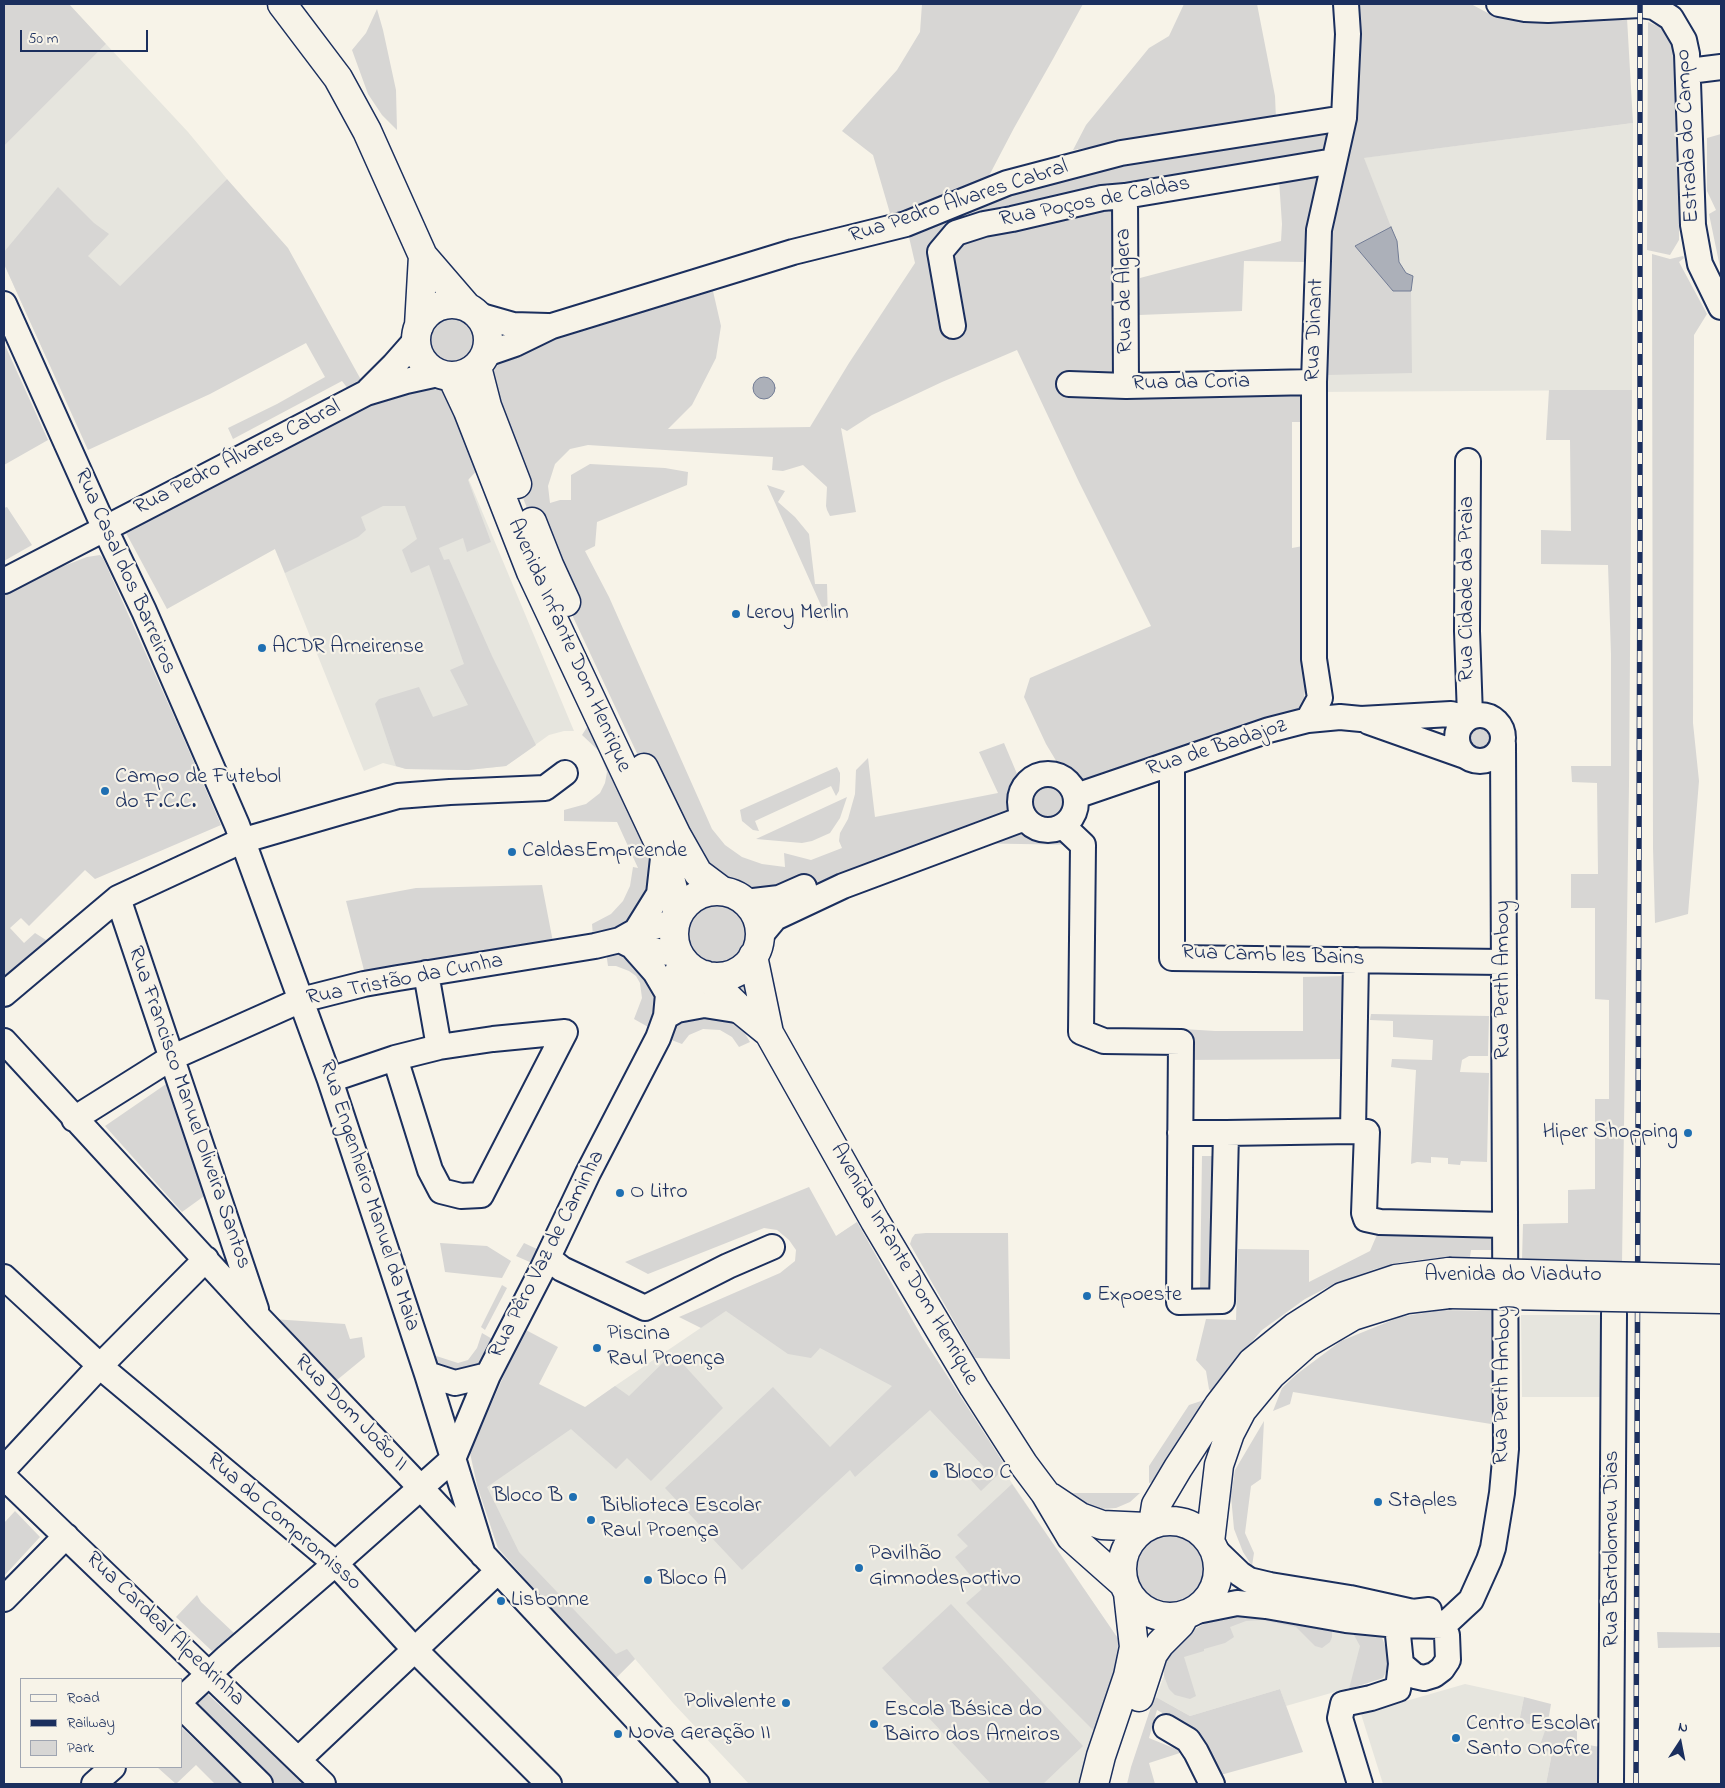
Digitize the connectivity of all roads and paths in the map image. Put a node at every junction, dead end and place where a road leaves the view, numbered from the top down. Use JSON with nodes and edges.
{"nodes":[{"id":1,"x":282,"y":4,"type":"edge"},
{"id":2,"x":1346,"y":4,"type":"edge"},
{"id":3,"x":1500,"y":4,"type":"edge"},
{"id":4,"x":1721,"y":67,"type":"edge"},
{"id":5,"x":1689,"y":71,"type":"junction"},
{"id":6,"x":1344,"y":118,"type":"junction"},
{"id":7,"x":1334,"y":161,"type":"junction"},
{"id":8,"x":1125,"y":196,"type":"junction"},
{"id":9,"x":423,"y":256,"type":"junction"},
{"id":10,"x":4,"y":304,"type":"edge"},
{"id":11,"x":1721,"y":307,"type":"edge"},
{"id":12,"x":472,"y":311,"type":"junction"},
{"id":13,"x":552,"y":326,"type":"junction"},
{"id":14,"x":953,"y":326,"type":"dead end"},
{"id":15,"x":417,"y":333,"type":"junction"},
{"id":16,"x":482,"y":361,"type":"junction"},
{"id":17,"x":445,"y":375,"type":"junction"},
{"id":18,"x":1314,"y":382,"type":"junction"},
{"id":19,"x":1069,"y":384,"type":"dead end"},
{"id":20,"x":1126,"y":386,"type":"junction"},
{"id":21,"x":366,"y":393,"type":"junction"},
{"id":22,"x":1468,"y":461,"type":"dead end"},
{"id":23,"x":105,"y":529,"type":"junction"},
{"id":24,"x":4,"y":581,"type":"edge"},
{"id":25,"x":1469,"y":718,"type":"junction"},
{"id":26,"x":1361,"y":719,"type":"junction"},
{"id":27,"x":1308,"y":720,"type":"junction"},
{"id":28,"x":1503,"y":744,"type":"junction"},
{"id":29,"x":1465,"y":756,"type":"junction"},
{"id":30,"x":1172,"y":764,"type":"junction"},
{"id":31,"x":565,"y":773,"type":"dead end"},
{"id":32,"x":1076,"y":796,"type":"junction"},
{"id":33,"x":1023,"y":815,"type":"junction"},
{"id":34,"x":1063,"y":826,"type":"junction"},
{"id":35,"x":241,"y":841,"type":"junction"},
{"id":36,"x":664,"y":854,"type":"junction"},
{"id":37,"x":734,"y":897,"type":"junction"},
{"id":38,"x":118,"y":898,"type":"junction"},
{"id":39,"x":676,"y":919,"type":"junction"},
{"id":40,"x":629,"y":939,"type":"junction"},
{"id":41,"x":756,"y":946,"type":"junction"},
{"id":42,"x":1356,"y":960,"type":"junction"},
{"id":43,"x":1504,"y":962,"type":"junction"},
{"id":44,"x":691,"y":966,"type":"junction"},
{"id":45,"x":426,"y":973,"type":"junction"},
{"id":46,"x":4,"y":994,"type":"edge"},
{"id":47,"x":301,"y":1000,"type":"junction"},
{"id":48,"x":670,"y":1006,"type":"junction"},
{"id":49,"x":742,"y":1011,"type":"junction"},
{"id":50,"x":769,"y":1033,"type":"junction"},
{"id":51,"x":4,"y":1041,"type":"edge"},
{"id":52,"x":439,"y":1047,"type":"junction"},
{"id":53,"x":171,"y":1058,"type":"junction"},
{"id":54,"x":395,"y":1058,"type":"junction"},
{"id":55,"x":330,"y":1080,"type":"junction"},
{"id":56,"x":74,"y":1119,"type":"junction"},
{"id":57,"x":1353,"y":1131,"type":"junction"},
{"id":58,"x":1180,"y":1133,"type":"junction"},
{"id":59,"x":1226,"y":1133,"type":"junction"},
{"id":60,"x":1505,"y":1225,"type":"junction"},
{"id":61,"x":772,"y":1248,"type":"dead end"},
{"id":62,"x":548,"y":1258,"type":"junction"},
{"id":63,"x":206,"y":1259,"type":"junction"},
{"id":64,"x":4,"y":1277,"type":"edge"},
{"id":65,"x":1721,"y":1279,"type":"edge"},
{"id":66,"x":1449,"y":1283,"type":"junction"},
{"id":67,"x":1721,"y":1299,"type":"edge"},
{"id":68,"x":1614,"y":1314,"type":"dead end"},
{"id":69,"x":259,"y":1318,"type":"junction"},
{"id":70,"x":101,"y":1366,"type":"junction"},
{"id":71,"x":427,"y":1374,"type":"junction"},
{"id":72,"x":488,"y":1375,"type":"junction"},
{"id":73,"x":453,"y":1459,"type":"junction"},
{"id":74,"x":4,"y":1469,"type":"edge"},
{"id":75,"x":4,"y":1477,"type":"edge"},
{"id":76,"x":420,"y":1487,"type":"junction"},
{"id":77,"x":1045,"y":1494,"type":"junction"},
{"id":78,"x":1149,"y":1526,"type":"junction"},
{"id":79,"x":66,"y":1536,"type":"junction"},
{"id":80,"x":1211,"y":1545,"type":"junction"},
{"id":81,"x":491,"y":1563,"type":"junction"},
{"id":82,"x":336,"y":1564,"type":"junction"},
{"id":83,"x":1480,"y":1582,"type":"junction"},
{"id":84,"x":1126,"y":1588,"type":"junction"},
{"id":85,"x":1350,"y":1598,"type":"junction"},
{"id":86,"x":4,"y":1599,"type":"edge"},
{"id":87,"x":1421,"y":1611,"type":"junction"},
{"id":88,"x":1188,"y":1613,"type":"junction"},
{"id":89,"x":1329,"y":1617,"type":"junction"},
{"id":90,"x":1397,"y":1625,"type":"junction"},
{"id":91,"x":1443,"y":1626,"type":"junction"},
{"id":92,"x":415,"y":1650,"type":"junction"},
{"id":93,"x":1401,"y":1664,"type":"junction"},
{"id":94,"x":208,"y":1674,"type":"junction"},
{"id":95,"x":182,"y":1699,"type":"edge"},
{"id":96,"x":182,"y":1707,"type":"edge"},
{"id":97,"x":1166,"y":1727,"type":"dead end"},
{"id":98,"x":298,"y":1760,"type":"junction"},
{"id":99,"x":111,"y":1768,"type":"edge"},
{"id":100,"x":94,"y":1784,"type":"edge"},
{"id":101,"x":260,"y":1784,"type":"edge"},
{"id":102,"x":323,"y":1784,"type":"edge"},
{"id":103,"x":549,"y":1784,"type":"edge"},
{"id":104,"x":697,"y":1784,"type":"edge"},
{"id":105,"x":1094,"y":1784,"type":"edge"},
{"id":106,"x":1112,"y":1784,"type":"edge"},
{"id":107,"x":1212,"y":1784,"type":"edge"},
{"id":108,"x":1360,"y":1784,"type":"edge"},
{"id":109,"x":1612,"y":1784,"type":"edge"}],
"edges":[{"from":1,"to":9,"type":"main road"},
{"from":2,"to":6,"type":"street","name":"Rua Dinant"},
{"from":3,"to":5,"type":"street","name":"Estrada do Campo"},
{"from":4,"to":5,"type":"street"},
{"from":5,"to":11,"type":"street","name":"Estrada do Campo"},
{"from":6,"to":7,"type":"street","name":"Rua Dinant"},
{"from":6,"to":13,"type":"street","name":"Rua Pedro Álvares Cabral"},
{"from":7,"to":8,"type":"street","name":"Rua Poços de Caldas"},
{"from":7,"to":18,"type":"street","name":"Rua Dinant"},
{"from":8,"to":14,"type":"street","name":"Rua Poços de Caldas"},
{"from":8,"to":20,"type":"street","name":"Rua de Algera"},
{"from":9,"to":12,"type":"main road"},
{"from":9,"to":15,"type":"main road"},
{"from":10,"to":23,"type":"street","name":"Rua Casal dos Barreiros"},
{"from":12,"to":13,"type":"street"},
{"from":12,"to":15,"type":"main road"},
{"from":12,"to":16,"type":"main road"},
{"from":13,"to":16,"type":"street"},
{"from":15,"to":17,"type":"main road"},
{"from":15,"to":21,"type":"street"},
{"from":16,"to":17,"type":"main road"},
{"from":16,"to":37,"type":"main road","name":"Avenida Infante Dom Henrique"},
{"from":17,"to":21,"type":"street"},
{"from":17,"to":36,"type":"main road","name":"Avenida Infante Dom Henrique"},
{"from":18,"to":20,"type":"street","name":"Rua da Coria"},
{"from":18,"to":27,"type":"street","name":"Rua Dinant"},
{"from":19,"to":20,"type":"street","name":"Rua da Coria"},
{"from":21,"to":23,"type":"street","name":"Rua Pedro Álvares Cabral"},
{"from":22,"to":25,"type":"street","name":"Rua Cidade da Praia"},
{"from":23,"to":24,"type":"street","name":"Rua Pedro Álvares Cabral"},
{"from":23,"to":35,"type":"street","name":"Rua Casal dos Barreiros"},
{"from":25,"to":26,"type":"street"},
{"from":25,"to":28,"type":"street"},
{"from":25,"to":29,"type":"street"},
{"from":26,"to":27,"type":"street","name":"Rua de Badajoz"},
{"from":26,"to":29,"type":"street"},
{"from":27,"to":30,"type":"street","name":"Rua de Badajoz"},
{"from":28,"to":29,"type":"street"},
{"from":28,"to":43,"type":"street","name":"Rua Perth Amboy"},
{"from":30,"to":32,"type":"street","name":"Rua de Badajoz"},
{"from":30,"to":42,"type":"street","name":"Rua Camb les Bains"},
{"from":31,"to":35,"type":"street"},
{"from":32,"to":33,"type":"street"},
{"from":32,"to":34,"type":"street"},
{"from":33,"to":34,"type":"street"},
{"from":33,"to":37,"type":"street"},
{"from":33,"to":41,"type":"street"},
{"from":34,"to":58,"type":"street"},
{"from":35,"to":38,"type":"street"},
{"from":35,"to":47,"type":"street","name":"Rua Engenheiro Manuel da Maia"},
{"from":36,"to":39,"type":"main road","name":"Avenida Infante Dom Henrique"},
{"from":36,"to":40,"type":"street"},
{"from":37,"to":39,"type":"main road"},
{"from":37,"to":41,"type":"main road"},
{"from":38,"to":46,"type":"street"},
{"from":38,"to":53,"type":"street","name":"Rua Francisco Manuel Oliveira Santos"},
{"from":39,"to":40,"type":"street","name":"Rua Tristão da Cunha"},
{"from":39,"to":44,"type":"main road"},
{"from":40,"to":44,"type":"street"},
{"from":40,"to":45,"type":"street","name":"Rua Tristão da Cunha"},
{"from":40,"to":48,"type":"street"},
{"from":41,"to":44,"type":"main road"},
{"from":41,"to":50,"type":"main road","name":"Avenida Infante Dom Henrique"},
{"from":42,"to":43,"type":"street","name":"Rua Camb les Bains"},
{"from":42,"to":57,"type":"street"},
{"from":43,"to":60,"type":"street","name":"Rua Perth Amboy"},
{"from":44,"to":48,"type":"street","name":"Rua Pêro Vaz de Caminha"},
{"from":44,"to":49,"type":"main road","name":"Avenida Infante Dom Henrique"},
{"from":45,"to":47,"type":"street","name":"Rua Tristão da Cunha"},
{"from":45,"to":52,"type":"street"},
{"from":47,"to":53,"type":"street","name":"Rua Tristão da Cunha"},
{"from":47,"to":55,"type":"street","name":"Rua Engenheiro Manuel da Maia"},
{"from":48,"to":49,"type":"street"},
{"from":48,"to":62,"type":"street","name":"Rua Pêro Vaz de Caminha"},
{"from":49,"to":50,"type":"main road","name":"Avenida Infante Dom Henrique"},
{"from":50,"to":77,"type":"main road","name":"Avenida Infante Dom Henrique"},
{"from":51,"to":56,"type":"street","name":"Rua Dom João II"},
{"from":52,"to":54,"type":"street"},
{"from":52,"to":54,"type":"street"},
{"from":53,"to":56,"type":"street","name":"Rua Tristão da Cunha"},
{"from":53,"to":69,"type":"street","name":"Rua Francisco Manuel Oliveira Santos"},
{"from":54,"to":55,"type":"street"},
{"from":55,"to":71,"type":"street","name":"Rua Engenheiro Manuel da Maia"},
{"from":56,"to":63,"type":"street","name":"Rua Dom João II"},
{"from":57,"to":59,"type":"street"},
{"from":57,"to":60,"type":"street"},
{"from":58,"to":59,"type":"street"},
{"from":58,"to":59,"type":"street"},
{"from":60,"to":83,"type":"street","name":"Rua Perth Amboy"},
{"from":61,"to":62,"type":"street"},
{"from":62,"to":72,"type":"street","name":"Rua Pêro Vaz de Caminha"},
{"from":63,"to":69,"type":"street","name":"Rua Dom João II"},
{"from":63,"to":70,"type":"street"},
{"from":64,"to":70,"type":"street","name":"Rua do Compromisso"},
{"from":65,"to":66,"type":"main road","name":"Avenida do Viaduto","bridge":true},
{"from":66,"to":67,"type":"main road","name":"Avenida do Viaduto","bridge":true},
{"from":66,"to":78,"type":"main road","name":"Avenida do Viaduto"},
{"from":66,"to":80,"type":"main road","name":"Avenida do Viaduto"},
{"from":68,"to":109,"type":"street","name":"Rua Bartolomeu Dias"},
{"from":69,"to":76,"type":"street","name":"Rua Dom João II"},
{"from":70,"to":74,"type":"street"},
{"from":70,"to":82,"type":"street","name":"Rua do Compromisso"},
{"from":71,"to":72,"type":"street"},
{"from":71,"to":73,"type":"street","name":"Rua Engenheiro Manuel da Maia"},
{"from":72,"to":73,"type":"street","name":"Rua Pêro Vaz de Caminha"},
{"from":73,"to":76,"type":"street","name":"Rua Pêro Vaz de Caminha"},
{"from":73,"to":81,"type":"street","name":"Rua Engenheiro Manuel da Maia"},
{"from":75,"to":79,"type":"street","name":"Rua Cardeal Alpedrinha"},
{"from":76,"to":81,"type":"street","name":"Rua Dom João II"},
{"from":76,"to":82,"type":"street","name":"Rua Pêro Vaz de Caminha"},
{"from":77,"to":78,"type":"main road","name":"Avenida Infante Dom Henrique"},
{"from":77,"to":84,"type":"main road","name":"Avenida Infante Dom Henrique"},
{"from":78,"to":80,"type":"main road"},
{"from":78,"to":84,"type":"main road"},
{"from":79,"to":86,"type":"street"},
{"from":79,"to":94,"type":"street","name":"Rua Cardeal Alpedrinha"},
{"from":80,"to":85,"type":"street"},
{"from":80,"to":88,"type":"main road"},
{"from":81,"to":92,"type":"street"},
{"from":81,"to":104,"type":"street","name":"Rua Dom João II"},
{"from":82,"to":92,"type":"street","name":"Rua do Compromisso"},
{"from":82,"to":94,"type":"street","name":"Rua Pêro Vaz de Caminha"},
{"from":83,"to":87,"type":"street"},
{"from":83,"to":91,"type":"street","name":"Rua Perth Amboy"},
{"from":84,"to":88,"type":"main road"},
{"from":84,"to":105,"type":"main road"},
{"from":85,"to":87,"type":"street"},
{"from":85,"to":89,"type":"street"},
{"from":87,"to":91,"type":"street"},
{"from":88,"to":89,"type":"street"},
{"from":88,"to":106,"type":"main road"},
{"from":89,"to":90,"type":"street"},
{"from":90,"to":91,"type":"street"},
{"from":90,"to":93,"type":"street"},
{"from":91,"to":93,"type":"street"},
{"from":92,"to":98,"type":"street"},
{"from":92,"to":103,"type":"street","name":"Rua do Compromisso"},
{"from":93,"to":108,"type":"street"},
{"from":94,"to":95,"type":"street","name":"Rua Pêro Vaz de Caminha"},
{"from":94,"to":98,"type":"street","name":"Rua Cardeal Alpedrinha"},
{"from":96,"to":101,"type":"street","name":"Rua Cardeal Alpedrinha"},
{"from":97,"to":107,"type":"street"},
{"from":98,"to":102,"type":"street","name":"Rua Cardeal Alpedrinha"},
{"from":99,"to":100,"type":"street"}]}
